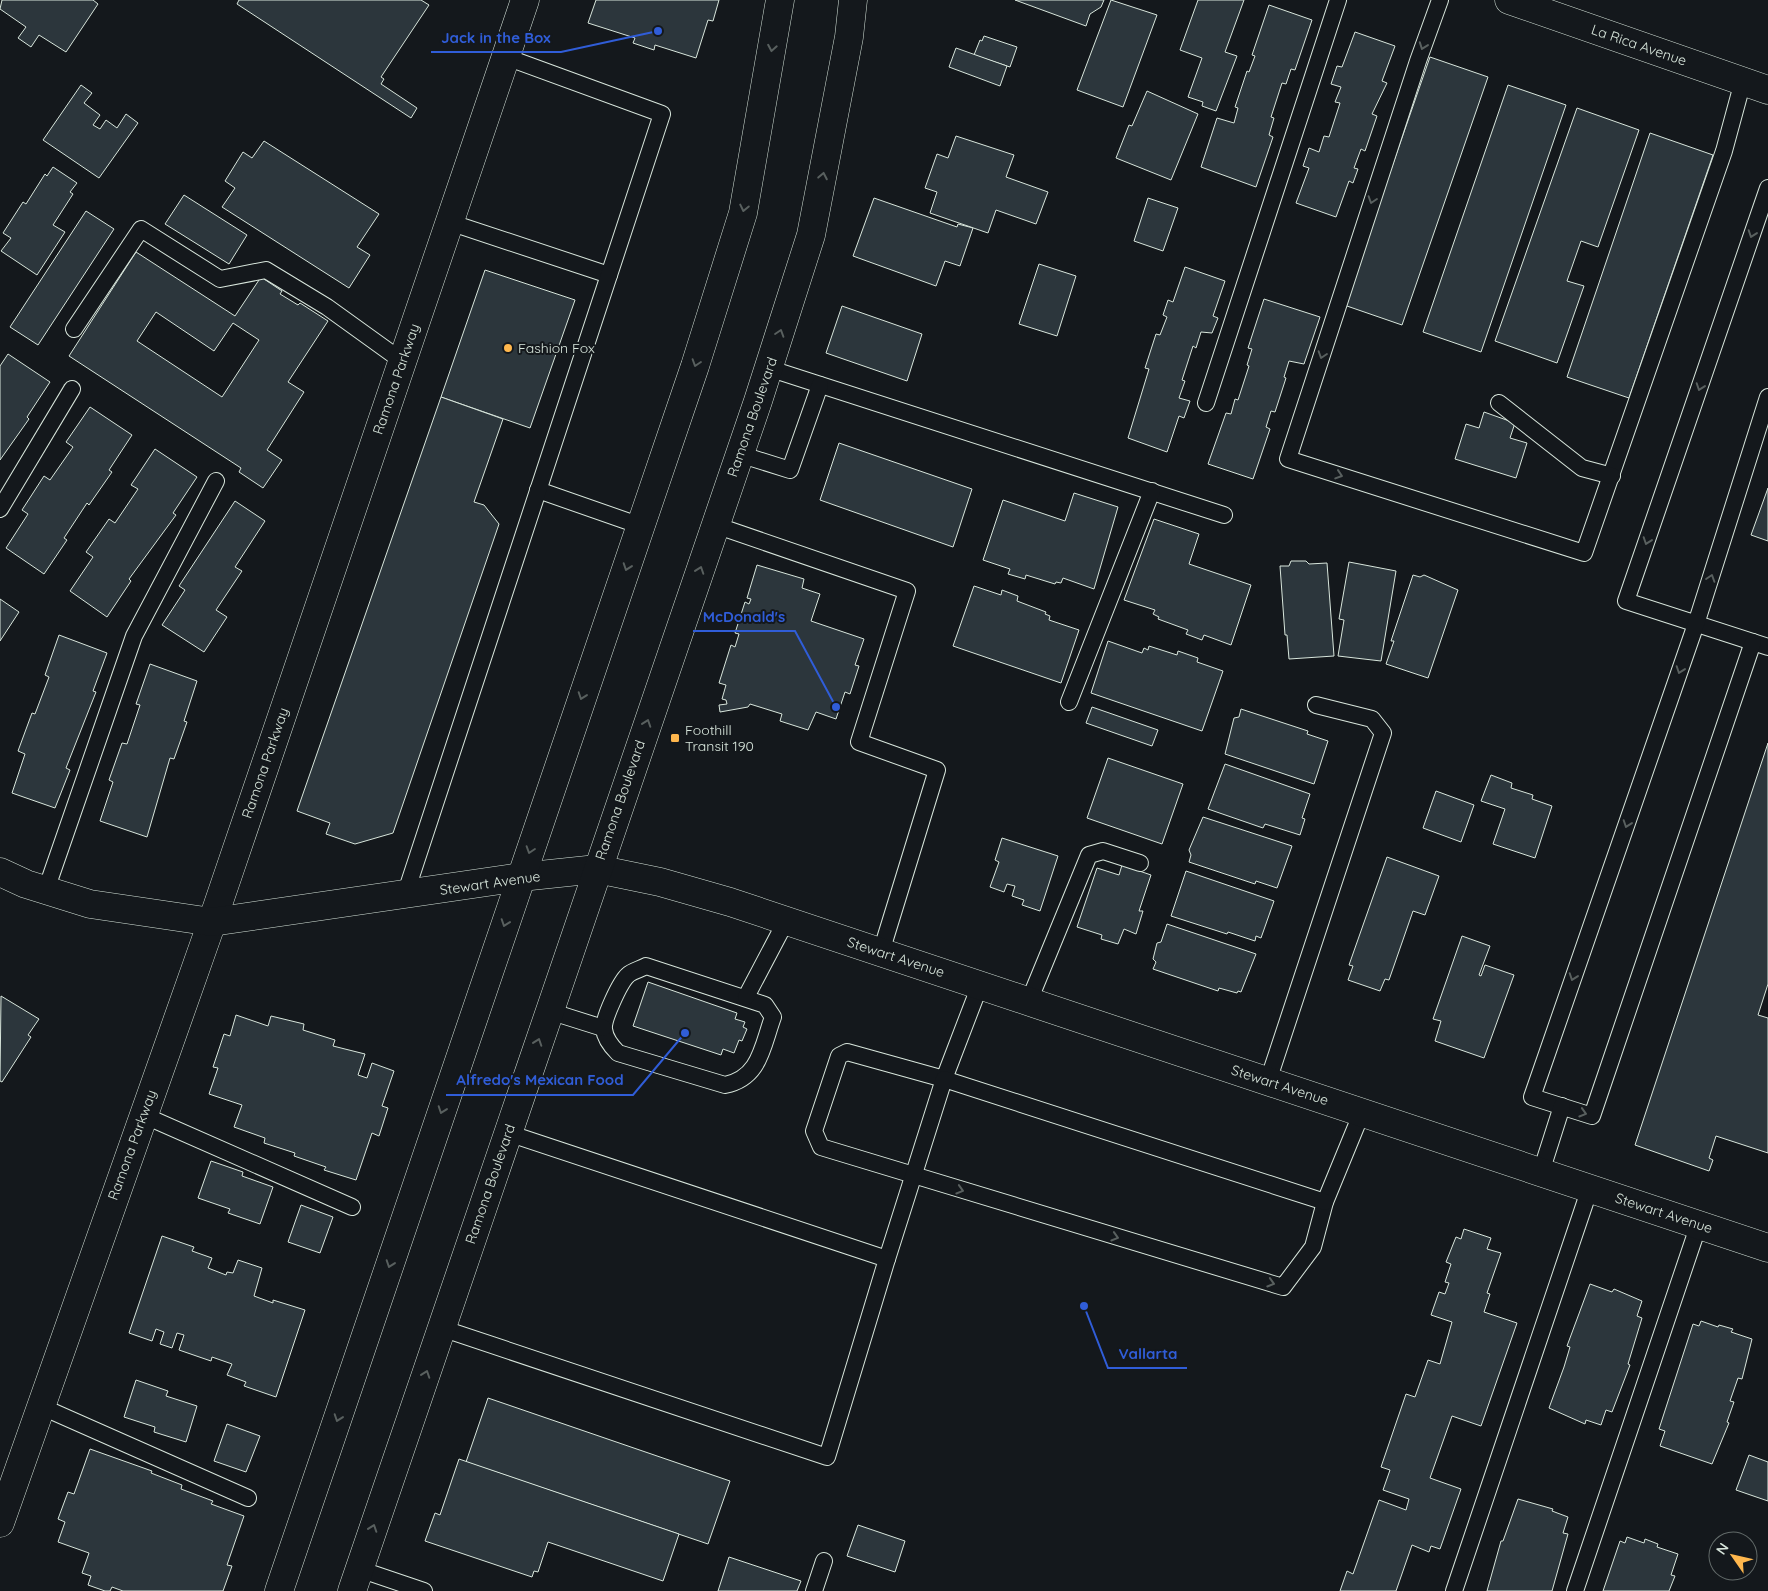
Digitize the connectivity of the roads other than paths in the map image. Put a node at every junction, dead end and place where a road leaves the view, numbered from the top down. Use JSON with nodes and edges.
{"nodes":[{"id":1,"x":525,"y":0,"type":"edge"},
{"id":2,"x":780,"y":0,"type":"edge"},
{"id":3,"x":854,"y":0,"type":"edge"},
{"id":4,"x":1338,"y":0,"type":"edge"},
{"id":5,"x":1440,"y":0,"type":"edge"},
{"id":6,"x":1509,"y":0,"type":"edge"},
{"id":7,"x":506,"y":57,"type":"junction"},
{"id":8,"x":1743,"y":81,"type":"junction"},
{"id":9,"x":1768,"y":90,"type":"edge"},
{"id":10,"x":1768,"y":188,"type":"edge"},
{"id":11,"x":449,"y":222,"type":"junction"},
{"id":12,"x":609,"y":276,"type":"junction"},
{"id":13,"x":74,"y":329,"type":"dead end"},
{"id":14,"x":402,"y":361,"type":"junction"},
{"id":15,"x":768,"y":368,"type":"junction"},
{"id":16,"x":820,"y":385,"type":"junction"},
{"id":17,"x":72,"y":389,"type":"dead end"},
{"id":18,"x":1768,"y":397,"type":"edge"},
{"id":19,"x":1206,"y":403,"type":"dead end"},
{"id":20,"x":1499,"y":403,"type":"dead end"},
{"id":21,"x":739,"y":454,"type":"junction"},
{"id":22,"x":1612,"y":476,"type":"junction"},
{"id":23,"x":216,"y":481,"type":"dead end"},
{"id":24,"x":538,"y":490,"type":"junction"},
{"id":25,"x":1152,"y":491,"type":"junction"},
{"id":26,"x":0,"y":509,"type":"edge"},
{"id":27,"x":1224,"y":515,"type":"dead end"},
{"id":28,"x":715,"y":525,"type":"junction"},
{"id":29,"x":641,"y":526,"type":"junction"},
{"id":30,"x":1696,"y":624,"type":"junction"},
{"id":31,"x":1760,"y":644,"type":"edge"},
{"id":32,"x":1069,"y":702,"type":"dead end"},
{"id":33,"x":1316,"y":705,"type":"dead end"},
{"id":34,"x":1140,"y":863,"type":"dead end"},
{"id":35,"x":597,"y":869,"type":"junction"},
{"id":36,"x":0,"y":872,"type":"edge"},
{"id":37,"x":521,"y":877,"type":"junction"},
{"id":38,"x":46,"y":890,"type":"junction"},
{"id":39,"x":405,"y":895,"type":"junction"},
{"id":40,"x":786,"y":921,"type":"junction"},
{"id":41,"x":212,"y":922,"type":"junction"},
{"id":42,"x":881,"y":952,"type":"junction"},
{"id":43,"x":980,"y":985,"type":"junction"},
{"id":44,"x":746,"y":997,"type":"junction"},
{"id":45,"x":1029,"y":1001,"type":"junction"},
{"id":46,"x":549,"y":1011,"type":"junction"},
{"id":47,"x":604,"y":1028,"type":"junction"},
{"id":48,"x":944,"y":1079,"type":"junction"},
{"id":49,"x":1268,"y":1081,"type":"junction"},
{"id":50,"x":1562,"y":1106,"type":"junction"},
{"id":51,"x":1362,"y":1112,"type":"junction"},
{"id":52,"x":143,"y":1115,"type":"junction"},
{"id":53,"x":508,"y":1132,"type":"junction"},
{"id":54,"x":1541,"y":1172,"type":"junction"},
{"id":55,"x":913,"y":1176,"type":"junction"},
{"id":56,"x":1590,"y":1188,"type":"junction"},
{"id":57,"x":1325,"y":1202,"type":"junction"},
{"id":58,"x":352,"y":1207,"type":"dead end"},
{"id":59,"x":1699,"y":1224,"type":"junction"},
{"id":60,"x":1768,"y":1248,"type":"edge"},
{"id":61,"x":887,"y":1259,"type":"junction"},
{"id":62,"x":442,"y":1328,"type":"junction"},
{"id":63,"x":40,"y":1406,"type":"junction"},
{"id":64,"x":248,"y":1498,"type":"dead end"},
{"id":65,"x":0,"y":1524,"type":"edge"},
{"id":66,"x":824,"y":1561,"type":"dead end"},
{"id":67,"x":356,"y":1580,"type":"edge"},
{"id":68,"x":279,"y":1591,"type":"edge"},
{"id":69,"x":424,"y":1591,"type":"edge"},
{"id":70,"x":814,"y":1591,"type":"edge"},
{"id":71,"x":1454,"y":1591,"type":"edge"},
{"id":72,"x":1575,"y":1591,"type":"edge"}],
"edges":[{"from":1,"to":7,"type":"street","name":"Ramona Parkway"},
{"from":2,"to":29,"type":"street","one_way":true},
{"from":15,"to":3,"type":"street","name":"Ramona Boulevard","one_way":true},
{"from":4,"to":19,"type":"lane"},
{"from":5,"to":22,"type":"lane","one_way":true},
{"from":6,"to":8,"type":"street","name":"La Rica Avenue"},
{"from":7,"to":11,"type":"street","name":"Ramona Parkway"},
{"from":7,"to":12,"type":"lane"},
{"from":8,"to":9,"type":"street","name":"La Rica Avenue"},
{"from":8,"to":22,"type":"lane"},
{"from":10,"to":30,"type":"lane","one_way":true},
{"from":11,"to":12,"type":"lane"},
{"from":11,"to":14,"type":"street","name":"Ramona Parkway"},
{"from":12,"to":24,"type":"lane"},
{"from":13,"to":14,"type":"lane"},
{"from":14,"to":41,"type":"street","name":"Ramona Parkway"},
{"from":15,"to":16,"type":"lane"},
{"from":15,"to":21,"type":"street","name":"Ramona Boulevard"},
{"from":16,"to":21,"type":"lane"},
{"from":16,"to":25,"type":"lane"},
{"from":17,"to":26,"type":"lane"},
{"from":30,"to":18,"type":"lane","one_way":true},
{"from":20,"to":22,"type":"lane"},
{"from":21,"to":28,"type":"street","name":"Ramona Boulevard"},
{"from":23,"to":38,"type":"lane"},
{"from":24,"to":29,"type":"lane"},
{"from":24,"to":39,"type":"lane"},
{"from":25,"to":27,"type":"lane"},
{"from":25,"to":32,"type":"lane"},
{"from":35,"to":28,"type":"street","name":"Ramona Boulevard","one_way":true},
{"from":28,"to":42,"type":"lane"},
{"from":29,"to":37,"type":"street","one_way":true},
{"from":30,"to":31,"type":"lane"},
{"from":30,"to":50,"type":"lane","one_way":true},
{"from":50,"to":31,"type":"lane","one_way":true},
{"from":33,"to":49,"type":"lane"},
{"from":34,"to":45,"type":"lane"},
{"from":35,"to":37,"type":"street","name":"Stewart Avenue"},
{"from":35,"to":40,"type":"street","name":"Stewart Avenue"},
{"from":35,"to":46,"type":"street","name":"Ramona Boulevard"},
{"from":36,"to":38,"type":"street","name":"Stewart Avenue"},
{"from":37,"to":39,"type":"street","name":"Stewart Avenue"},
{"from":37,"to":68,"type":"street","one_way":true},
{"from":38,"to":41,"type":"street","name":"Stewart Avenue"},
{"from":39,"to":41,"type":"street","name":"Stewart Avenue"},
{"from":40,"to":42,"type":"street","name":"Stewart Avenue"},
{"from":40,"to":44,"type":"lane"},
{"from":41,"to":52,"type":"street","name":"Ramona Parkway"},
{"from":42,"to":43,"type":"street","name":"Stewart Avenue"},
{"from":43,"to":45,"type":"street","name":"Stewart Avenue"},
{"from":43,"to":48,"type":"lane"},
{"from":44,"to":47,"type":"lane"},
{"from":44,"to":47,"type":"lane"},
{"from":45,"to":49,"type":"street","name":"Stewart Avenue"},
{"from":46,"to":47,"type":"lane"},
{"from":53,"to":46,"type":"street","name":"Ramona Boulevard","one_way":true},
{"from":48,"to":55,"type":"lane"},
{"from":48,"to":55,"type":"lane"},
{"from":48,"to":57,"type":"lane"},
{"from":49,"to":51,"type":"street","name":"Stewart Avenue"},
{"from":50,"to":54,"type":"lane"},
{"from":51,"to":54,"type":"street","name":"Stewart Avenue"},
{"from":51,"to":57,"type":"lane"},
{"from":52,"to":58,"type":"lane"},
{"from":52,"to":63,"type":"street","name":"Ramona Parkway"},
{"from":53,"to":61,"type":"lane"},
{"from":53,"to":62,"type":"street","name":"Ramona Boulevard"},
{"from":54,"to":56,"type":"street","name":"Stewart Avenue"},
{"from":55,"to":57,"type":"lane","one_way":true},
{"from":55,"to":61,"type":"lane"},
{"from":56,"to":59,"type":"street","name":"Stewart Avenue"},
{"from":56,"to":71,"type":"lane"},
{"from":59,"to":60,"type":"street","name":"Stewart Avenue"},
{"from":59,"to":72,"type":"lane"},
{"from":61,"to":62,"type":"lane"},
{"from":67,"to":62,"type":"street","name":"Ramona Boulevard","one_way":true},
{"from":63,"to":64,"type":"lane"},
{"from":63,"to":65,"type":"street","name":"Ramona Parkway"},
{"from":66,"to":70,"type":"lane"},
{"from":67,"to":69,"type":"lane"}]}
